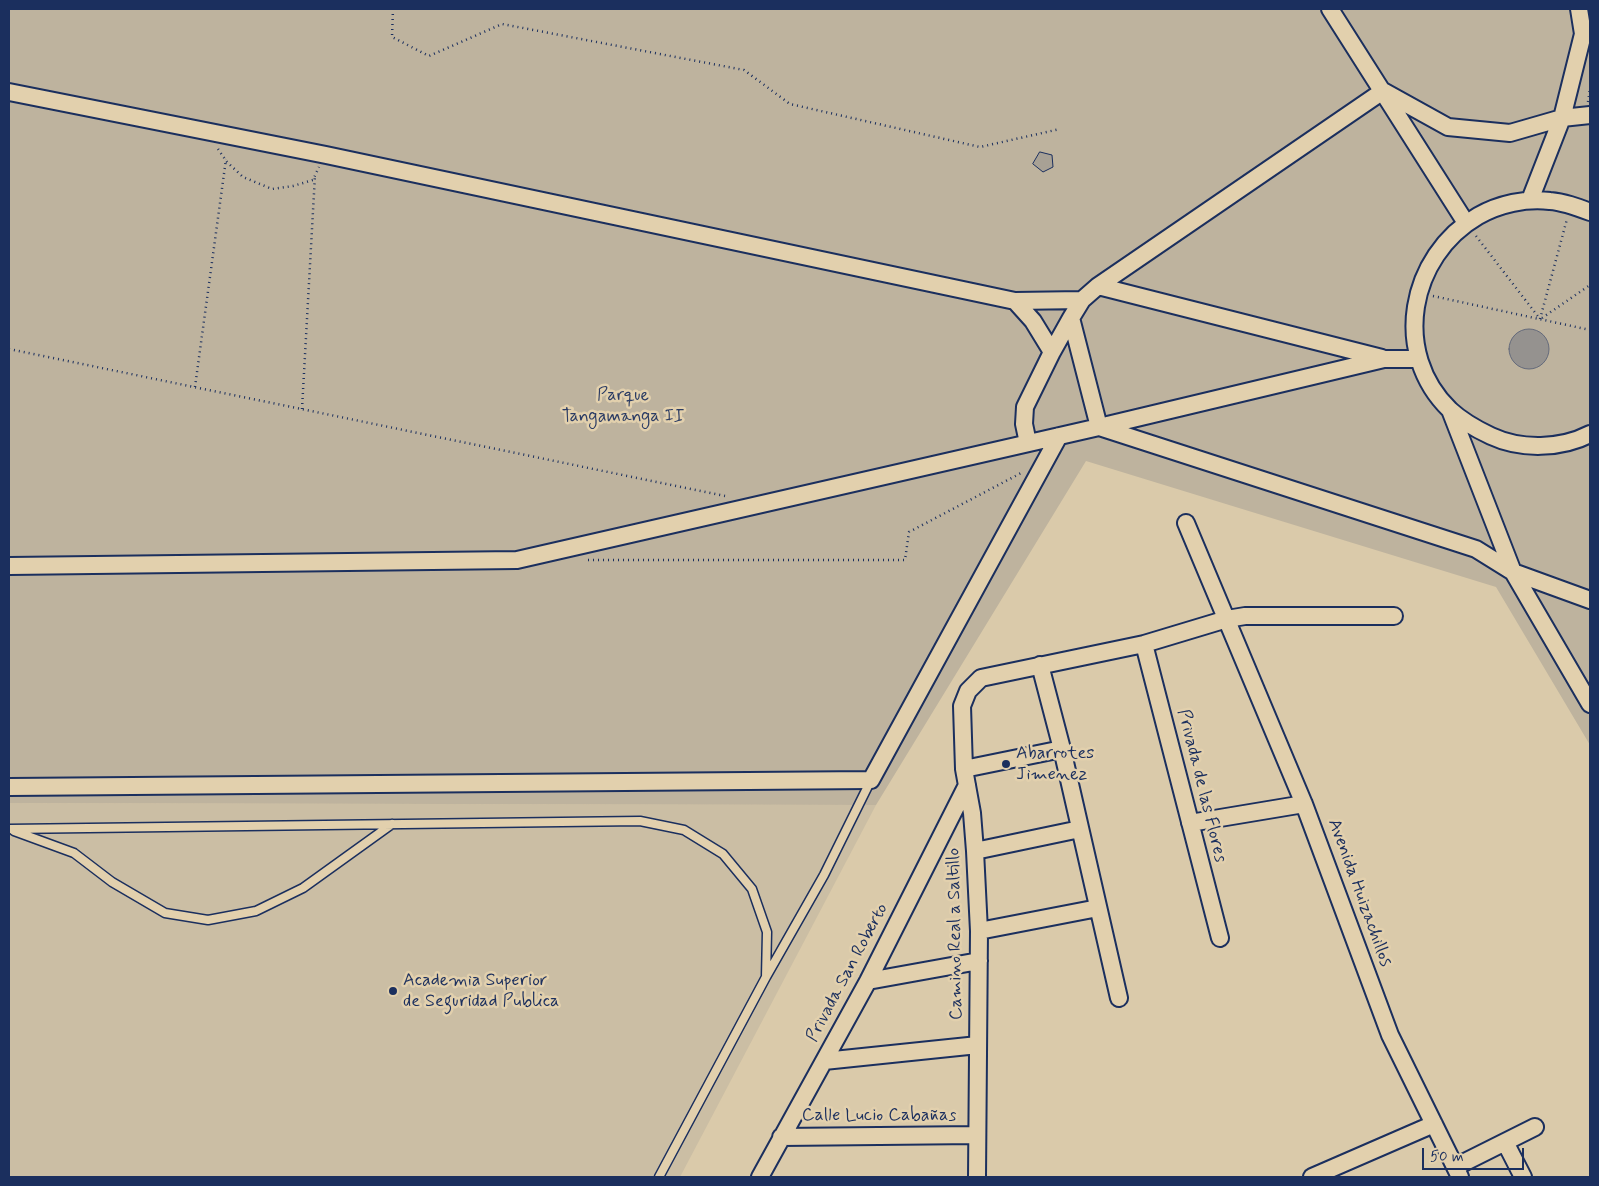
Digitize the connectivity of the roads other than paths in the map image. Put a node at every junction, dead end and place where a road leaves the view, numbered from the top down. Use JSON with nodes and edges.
{"nodes":[{"id":1,"x":1330,"y":9,"type":"edge"},
{"id":2,"x":1579,"y":9,"type":"edge"},
{"id":3,"x":1383,"y":91,"type":"junction"},
{"id":4,"x":9,"y":92,"type":"edge"},
{"id":5,"x":1590,"y":115,"type":"edge"},
{"id":6,"x":1562,"y":118,"type":"junction"},
{"id":7,"x":1530,"y":200,"type":"junction"},
{"id":8,"x":1590,"y":212,"type":"edge"},
{"id":9,"x":1466,"y":223,"type":"junction"},
{"id":10,"x":1098,"y":286,"type":"junction"},
{"id":11,"x":1082,"y":300,"type":"junction"},
{"id":12,"x":1015,"y":301,"type":"junction"},
{"id":13,"x":1071,"y":318,"type":"junction"},
{"id":14,"x":1052,"y":352,"type":"junction"},
{"id":15,"x":1419,"y":358,"type":"junction"},
{"id":16,"x":1384,"y":359,"type":"junction"},
{"id":17,"x":1450,"y":409,"type":"junction"},
{"id":18,"x":1098,"y":427,"type":"junction"},
{"id":19,"x":1590,"y":434,"type":"edge"},
{"id":20,"x":1059,"y":436,"type":"junction"},
{"id":21,"x":1028,"y":443,"type":"junction"},
{"id":22,"x":1186,"y":523,"type":"dead end"},
{"id":23,"x":9,"y":566,"type":"edge"},
{"id":24,"x":1513,"y":572,"type":"junction"},
{"id":25,"x":1590,"y":600,"type":"edge"},
{"id":26,"x":1394,"y":616,"type":"dead end"},
{"id":27,"x":1227,"y":619,"type":"junction"},
{"id":28,"x":1144,"y":644,"type":"junction"},
{"id":29,"x":1040,"y":665,"type":"junction"},
{"id":30,"x":1588,"y":699,"type":"edge"},
{"id":31,"x":1062,"y":749,"type":"junction"},
{"id":32,"x":965,"y":777,"type":"junction"},
{"id":33,"x":871,"y":780,"type":"junction"},
{"id":34,"x":9,"y":787,"type":"edge"},
{"id":35,"x":1304,"y":804,"type":"junction"},
{"id":36,"x":1190,"y":823,"type":"junction"},
{"id":37,"x":392,"y":824,"type":"junction"},
{"id":38,"x":9,"y":829,"type":"edge"},
{"id":39,"x":1080,"y":829,"type":"junction"},
{"id":40,"x":975,"y":851,"type":"junction"},
{"id":41,"x":1098,"y":908,"type":"junction"},
{"id":42,"x":979,"y":931,"type":"junction"},
{"id":43,"x":1220,"y":938,"type":"dead end"},
{"id":44,"x":978,"y":961,"type":"junction"},
{"id":45,"x":766,"y":977,"type":"junction"},
{"id":46,"x":868,"y":981,"type":"junction"},
{"id":47,"x":1119,"y":998,"type":"dead end"},
{"id":48,"x":978,"y":1046,"type":"junction"},
{"id":49,"x":824,"y":1061,"type":"junction"},
{"id":50,"x":1434,"y":1124,"type":"junction"},
{"id":51,"x":1535,"y":1127,"type":"dead end"},
{"id":52,"x":977,"y":1135,"type":"junction"},
{"id":53,"x":781,"y":1137,"type":"junction"},
{"id":54,"x":1505,"y":1142,"type":"junction"},
{"id":55,"x":1458,"y":1172,"type":"edge"},
{"id":56,"x":659,"y":1177,"type":"edge"},
{"id":57,"x":760,"y":1177,"type":"edge"},
{"id":58,"x":977,"y":1177,"type":"edge"},
{"id":59,"x":1312,"y":1177,"type":"edge"},
{"id":60,"x":1523,"y":1177,"type":"edge"}],
"edges":[{"from":1,"to":3,"type":"street"},
{"from":2,"to":6,"type":"street"},
{"from":3,"to":6,"type":"street"},
{"from":3,"to":9,"type":"street"},
{"from":3,"to":10,"type":"street"},
{"from":4,"to":12,"type":"street"},
{"from":5,"to":6,"type":"street"},
{"from":6,"to":7,"type":"street"},
{"from":7,"to":8,"type":"street"},
{"from":7,"to":9,"type":"street"},
{"from":9,"to":15,"type":"street"},
{"from":10,"to":11,"type":"street"},
{"from":10,"to":16,"type":"street"},
{"from":11,"to":12,"type":"street"},
{"from":11,"to":13,"type":"street"},
{"from":12,"to":14,"type":"street"},
{"from":13,"to":14,"type":"street"},
{"from":13,"to":18,"type":"street"},
{"from":14,"to":21,"type":"street"},
{"from":15,"to":16,"type":"street"},
{"from":15,"to":17,"type":"street"},
{"from":16,"to":18,"type":"street"},
{"from":17,"to":19,"type":"street"},
{"from":17,"to":24,"type":"street"},
{"from":18,"to":20,"type":"street"},
{"from":18,"to":24,"type":"street"},
{"from":20,"to":21,"type":"street"},
{"from":20,"to":33,"type":"street"},
{"from":21,"to":23,"type":"street"},
{"from":22,"to":27,"type":"street","name":"Avenida Huizachillos"},
{"from":24,"to":25,"type":"street"},
{"from":24,"to":30,"type":"street"},
{"from":26,"to":27,"type":"street"},
{"from":27,"to":28,"type":"street"},
{"from":27,"to":35,"type":"street","name":"Avenida Huizachillos"},
{"from":28,"to":29,"type":"street"},
{"from":28,"to":36,"type":"street","name":"Privada de las Flores"},
{"from":29,"to":31,"type":"street"},
{"from":29,"to":32,"type":"street","name":"Camino Real a Saltillo"},
{"from":31,"to":32,"type":"street"},
{"from":31,"to":39,"type":"street"},
{"from":32,"to":40,"type":"street","name":"Camino Real a Saltillo"},
{"from":32,"to":46,"type":"street","name":"Privada San Roberto"},
{"from":33,"to":34,"type":"street"},
{"from":33,"to":45,"type":"lane"},
{"from":35,"to":36,"type":"street"},
{"from":35,"to":50,"type":"street","name":"Avenida Huizachillos"},
{"from":36,"to":43,"type":"street","name":"Privada de las Flores"},
{"from":37,"to":38,"type":"lane"},
{"from":37,"to":38,"type":"lane"},
{"from":37,"to":45,"type":"lane"},
{"from":39,"to":40,"type":"street"},
{"from":39,"to":41,"type":"street"},
{"from":40,"to":42,"type":"street","name":"Camino Real a Saltillo"},
{"from":41,"to":42,"type":"street"},
{"from":41,"to":47,"type":"street"},
{"from":42,"to":44,"type":"street","name":"Camino Real a Saltillo"},
{"from":44,"to":46,"type":"street"},
{"from":44,"to":48,"type":"street","name":"Camino Real a Saltillo"},
{"from":45,"to":56,"type":"lane"},
{"from":46,"to":49,"type":"street","name":"Privada San Roberto"},
{"from":48,"to":49,"type":"street"},
{"from":48,"to":52,"type":"street","name":"Camino Real a Saltillo"},
{"from":49,"to":53,"type":"street","name":"Privada San Roberto"},
{"from":50,"to":55,"type":"street","name":"Avenida Huizachillos"},
{"from":50,"to":59,"type":"street"},
{"from":51,"to":54,"type":"street"},
{"from":52,"to":53,"type":"street","name":"Calle Lucio Cabañas"},
{"from":52,"to":58,"type":"street","name":"Camino Real a Saltillo"},
{"from":53,"to":57,"type":"street","name":"Privada San Roberto"},
{"from":54,"to":55,"type":"street"},
{"from":54,"to":60,"type":"street"}]}
